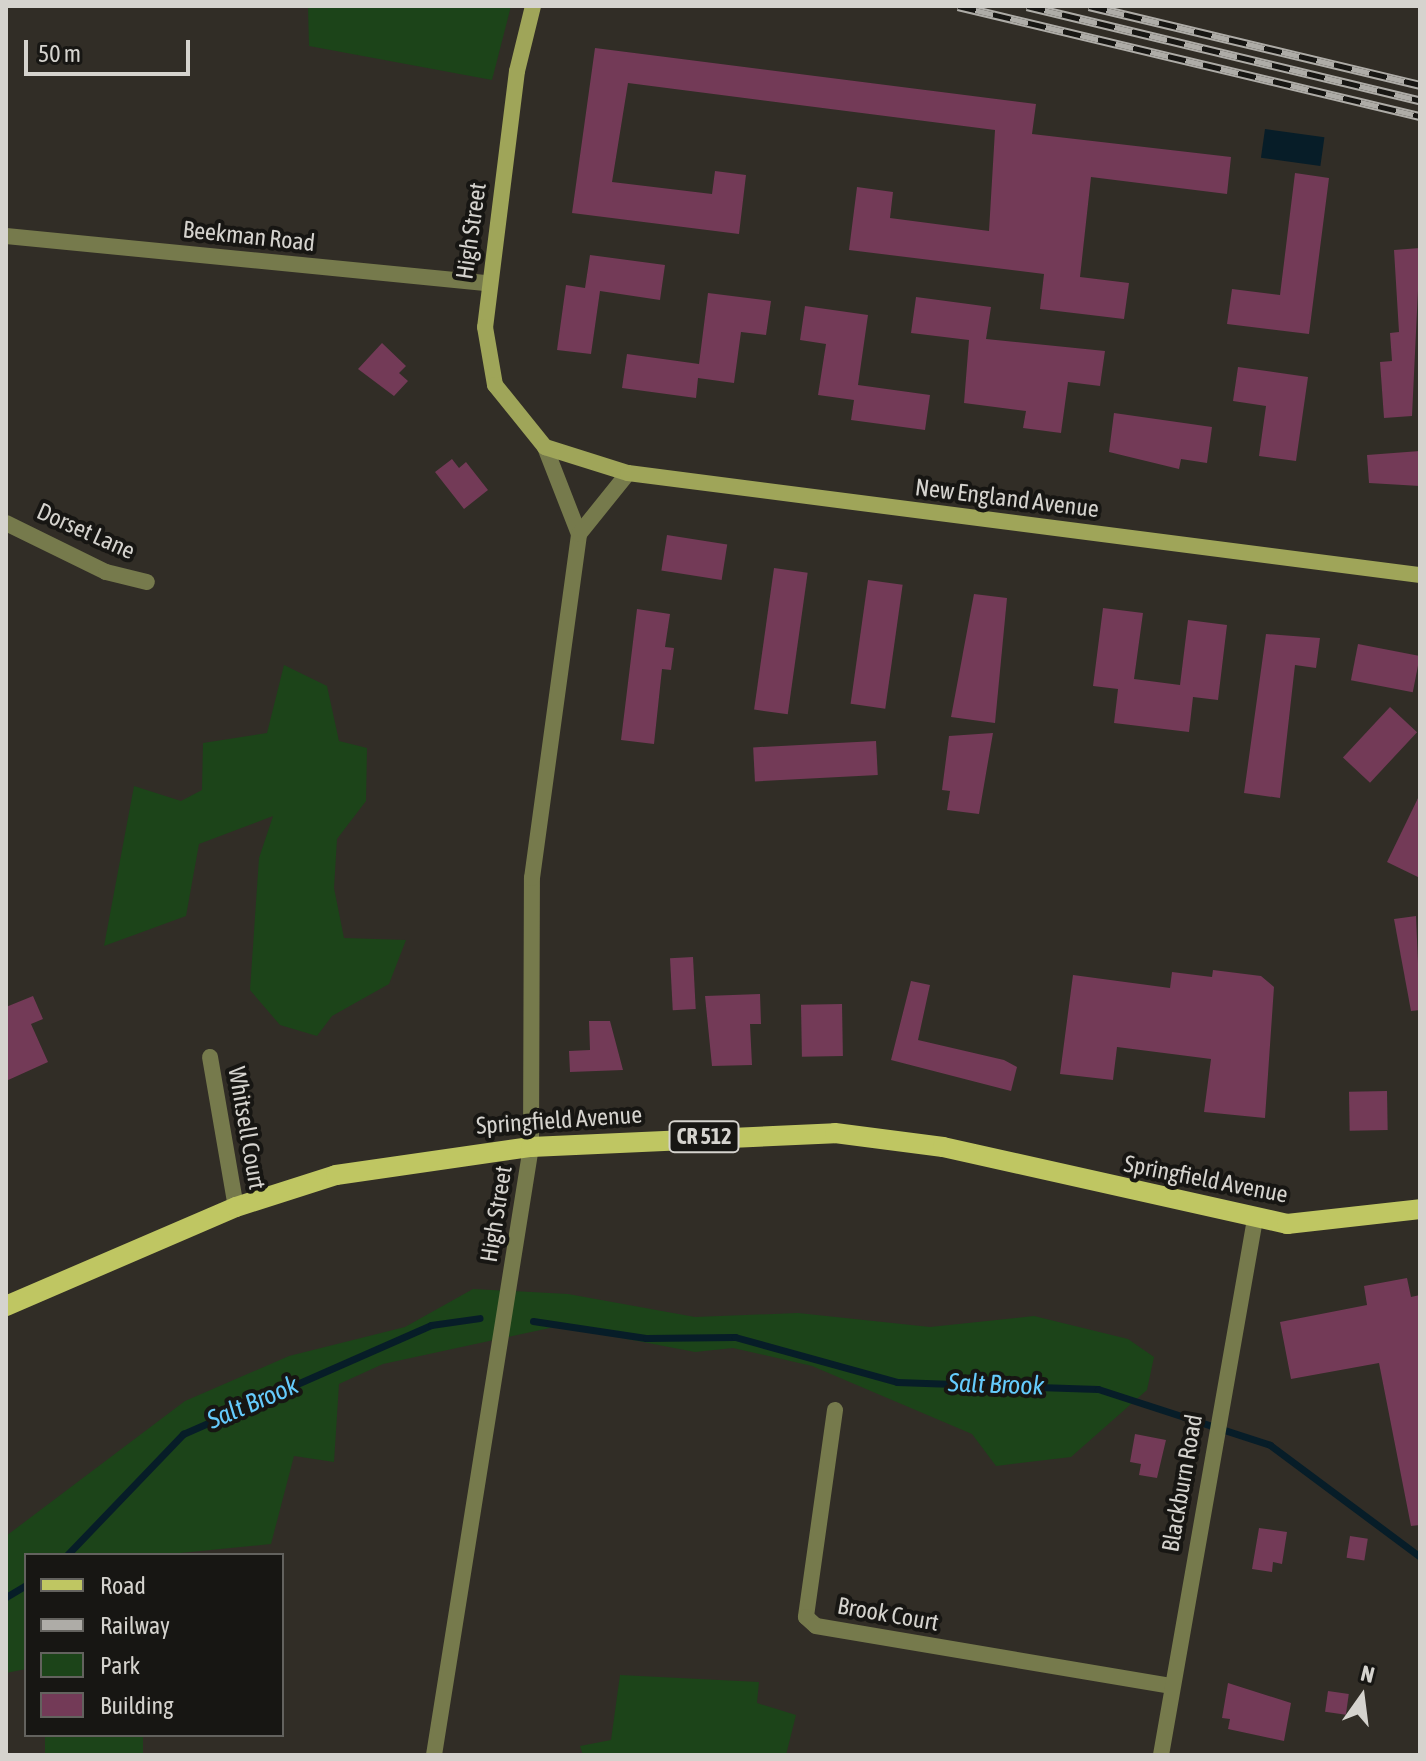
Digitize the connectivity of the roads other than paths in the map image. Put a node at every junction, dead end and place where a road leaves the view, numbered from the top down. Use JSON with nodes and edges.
{"nodes":[{"id":1,"x":533,"y":6,"type":"edge"},
{"id":2,"x":6,"y":236,"type":"edge"},
{"id":3,"x":488,"y":283,"type":"junction"},
{"id":4,"x":545,"y":447,"type":"junction"},
{"id":5,"x":589,"y":466,"type":"joint"},
{"id":6,"x":628,"y":473,"type":"junction"},
{"id":7,"x":6,"y":523,"type":"edge"},
{"id":8,"x":579,"y":534,"type":"junction"},
{"id":9,"x":1420,"y":575,"type":"edge"},
{"id":10,"x":147,"y":582,"type":"dead end"},
{"id":11,"x":210,"y":1057,"type":"dead end"},
{"id":12,"x":531,"y":1147,"type":"junction"},
{"id":13,"x":236,"y":1207,"type":"junction"},
{"id":14,"x":1420,"y":1209,"type":"edge"},
{"id":15,"x":1255,"y":1219,"type":"junction"},
{"id":16,"x":6,"y":1306,"type":"edge"},
{"id":17,"x":835,"y":1410,"type":"dead end"},
{"id":18,"x":1172,"y":1686,"type":"junction"},
{"id":19,"x":434,"y":1755,"type":"edge"},
{"id":20,"x":1161,"y":1755,"type":"edge"}],
"edges":[{"from":1,"to":3,"type":"street","name":"High Street"},
{"from":2,"to":3,"type":"street","name":"Beekman Road"},
{"from":3,"to":4,"type":"street","name":"High Street"},
{"from":4,"to":5,"type":"street","name":"High Street"},
{"from":4,"to":8,"type":"street","name":"High Street"},
{"from":5,"to":6,"type":"street","name":"New England Avenue"},
{"from":6,"to":8,"type":"street"},
{"from":6,"to":9,"type":"street","name":"New England Avenue"},
{"from":7,"to":10,"type":"street","name":"Dorset Lane"},
{"from":8,"to":12,"type":"street","name":"High Street"},
{"from":11,"to":13,"type":"street","name":"Whitsell Court"},
{"from":12,"to":13,"type":"main road","name":"Springfield Avenue","number":"CR 512"},
{"from":12,"to":15,"type":"main road","name":"Springfield Avenue","number":"CR 512"},
{"from":12,"to":19,"type":"street","name":"High Street"},
{"from":13,"to":16,"type":"main road","name":"Springfield Avenue","number":"CR 512"},
{"from":14,"to":15,"type":"main road","name":"Springfield Avenue","number":"CR 512"},
{"from":15,"to":18,"type":"street","name":"Blackburn Road"},
{"from":17,"to":18,"type":"street","name":"Brook Court"},
{"from":18,"to":20,"type":"street","name":"Blackburn Road"}]}
